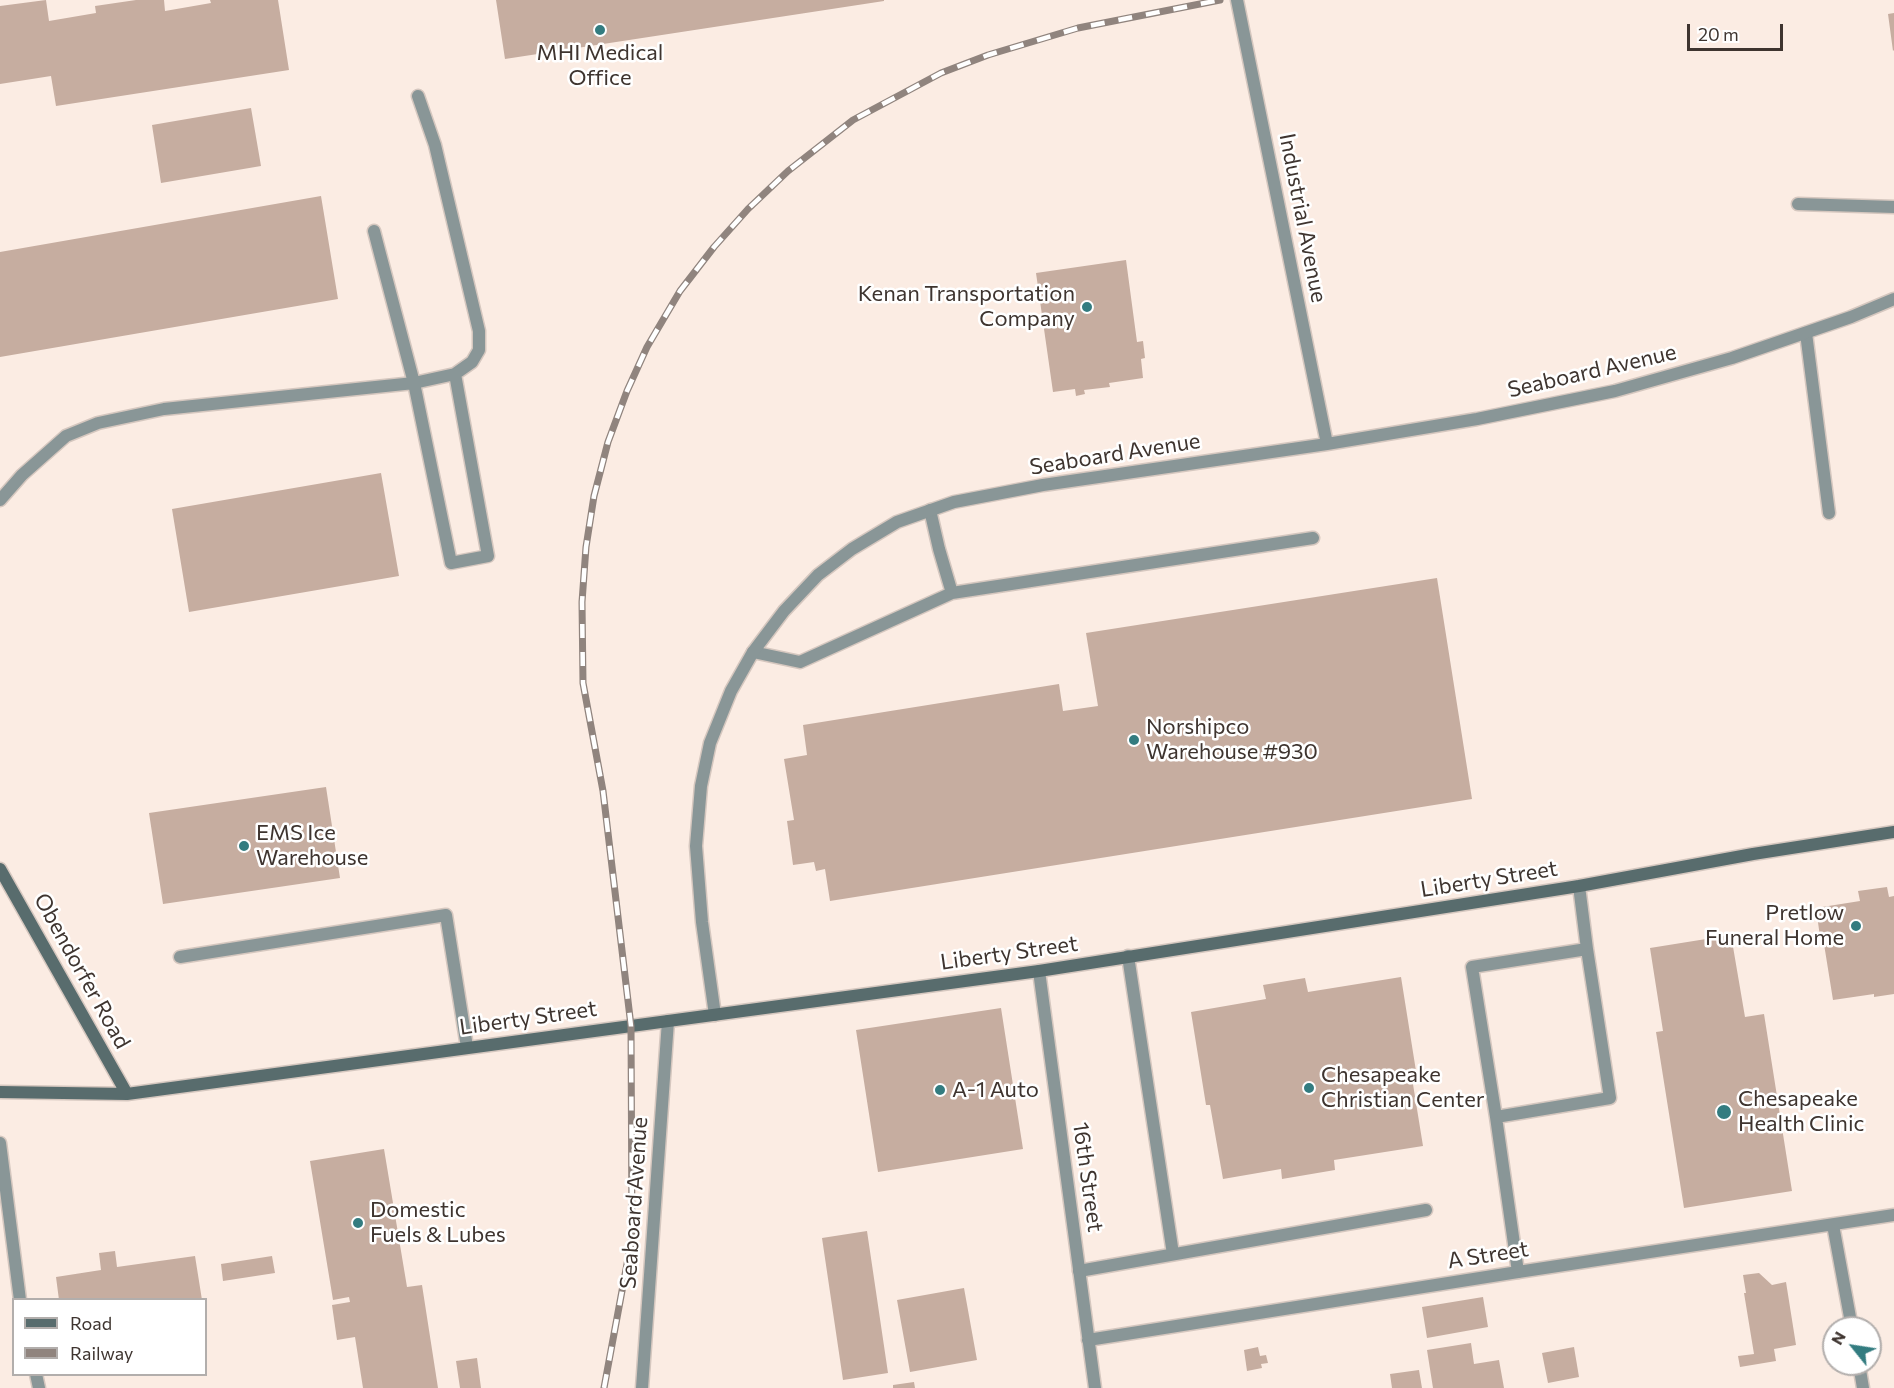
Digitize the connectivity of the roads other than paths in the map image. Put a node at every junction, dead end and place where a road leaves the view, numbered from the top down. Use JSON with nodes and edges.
{"nodes":[{"id":1,"x":1237,"y":0,"type":"edge"},
{"id":2,"x":418,"y":96,"type":"dead end"},
{"id":3,"x":1798,"y":204,"type":"dead end"},
{"id":4,"x":1894,"y":207,"type":"edge"},
{"id":5,"x":374,"y":231,"type":"dead end"},
{"id":6,"x":1894,"y":299,"type":"edge"},
{"id":7,"x":1806,"y":333,"type":"junction"},
{"id":8,"x":454,"y":374,"type":"junction"},
{"id":9,"x":414,"y":383,"type":"junction"},
{"id":10,"x":1327,"y":444,"type":"junction"},
{"id":11,"x":0,"y":500,"type":"edge"},
{"id":12,"x":930,"y":510,"type":"junction"},
{"id":13,"x":1829,"y":513,"type":"dead end"},
{"id":14,"x":1313,"y":538,"type":"dead end"},
{"id":15,"x":952,"y":593,"type":"junction"},
{"id":16,"x":753,"y":652,"type":"junction"},
{"id":17,"x":1894,"y":832,"type":"edge"},
{"id":18,"x":0,"y":869,"type":"edge"},
{"id":19,"x":1579,"y":886,"type":"junction"},
{"id":20,"x":1587,"y":949,"type":"junction"},
{"id":21,"x":1128,"y":956,"type":"junction"},
{"id":22,"x":180,"y":957,"type":"dead end"},
{"id":23,"x":1039,"y":971,"type":"junction"},
{"id":24,"x":715,"y":1015,"type":"junction"},
{"id":25,"x":668,"y":1021,"type":"junction"},
{"id":26,"x":467,"y":1047,"type":"junction"},
{"id":27,"x":0,"y":1092,"type":"edge"},
{"id":28,"x":127,"y":1094,"type":"junction"},
{"id":29,"x":1496,"y":1117,"type":"junction"},
{"id":30,"x":0,"y":1143,"type":"edge"},
{"id":31,"x":1426,"y":1210,"type":"dead end"},
{"id":32,"x":1894,"y":1215,"type":"edge"},
{"id":33,"x":1833,"y":1226,"type":"junction"},
{"id":34,"x":1173,"y":1254,"type":"junction"},
{"id":35,"x":1079,"y":1271,"type":"junction"},
{"id":36,"x":1518,"y":1272,"type":"junction"},
{"id":37,"x":20,"y":1298,"type":"edge"},
{"id":38,"x":1850,"y":1316,"type":"edge"},
{"id":39,"x":1088,"y":1340,"type":"junction"},
{"id":40,"x":642,"y":1388,"type":"edge"},
{"id":41,"x":1095,"y":1388,"type":"edge"}],
"edges":[{"from":1,"to":10,"type":"street","name":"Industrial Avenue"},
{"from":2,"to":8,"type":"street"},
{"from":3,"to":4,"type":"street"},
{"from":5,"to":9,"type":"street"},
{"from":6,"to":7,"type":"street","name":"Seaboard Avenue"},
{"from":7,"to":10,"type":"street","name":"Seaboard Avenue"},
{"from":7,"to":13,"type":"street"},
{"from":8,"to":9,"type":"street"},
{"from":8,"to":9,"type":"street"},
{"from":9,"to":11,"type":"street"},
{"from":10,"to":12,"type":"street","name":"Seaboard Avenue"},
{"from":12,"to":15,"type":"street"},
{"from":12,"to":16,"type":"street","name":"Seaboard Avenue"},
{"from":14,"to":15,"type":"street"},
{"from":15,"to":16,"type":"street"},
{"from":16,"to":24,"type":"street","name":"Seaboard Avenue"},
{"from":17,"to":19,"type":"main road","name":"Liberty Street"},
{"from":18,"to":28,"type":"main road","name":"Obendorfer Road"},
{"from":19,"to":20,"type":"street"},
{"from":19,"to":21,"type":"main road","name":"Liberty Street"},
{"from":20,"to":29,"type":"street"},
{"from":20,"to":29,"type":"street"},
{"from":21,"to":23,"type":"main road","name":"Liberty Street"},
{"from":21,"to":34,"type":"street"},
{"from":22,"to":26,"type":"street"},
{"from":23,"to":24,"type":"main road","name":"Liberty Street"},
{"from":23,"to":35,"type":"street","name":"16th Street"},
{"from":24,"to":25,"type":"main road","name":"Liberty Street"},
{"from":25,"to":26,"type":"main road","name":"Liberty Street"},
{"from":25,"to":40,"type":"street","name":"Seaboard Avenue"},
{"from":26,"to":28,"type":"main road","name":"Liberty Street"},
{"from":27,"to":28,"type":"main road","name":"Liberty Street"},
{"from":29,"to":36,"type":"street"},
{"from":30,"to":37,"type":"street"},
{"from":31,"to":34,"type":"street"},
{"from":32,"to":33,"type":"street","name":"A Street"},
{"from":33,"to":36,"type":"street","name":"A Street"},
{"from":33,"to":38,"type":"street"},
{"from":34,"to":35,"type":"street"},
{"from":35,"to":39,"type":"street","name":"16th Street"},
{"from":36,"to":39,"type":"street","name":"A Street"},
{"from":39,"to":41,"type":"street","name":"16th Street"}]}
